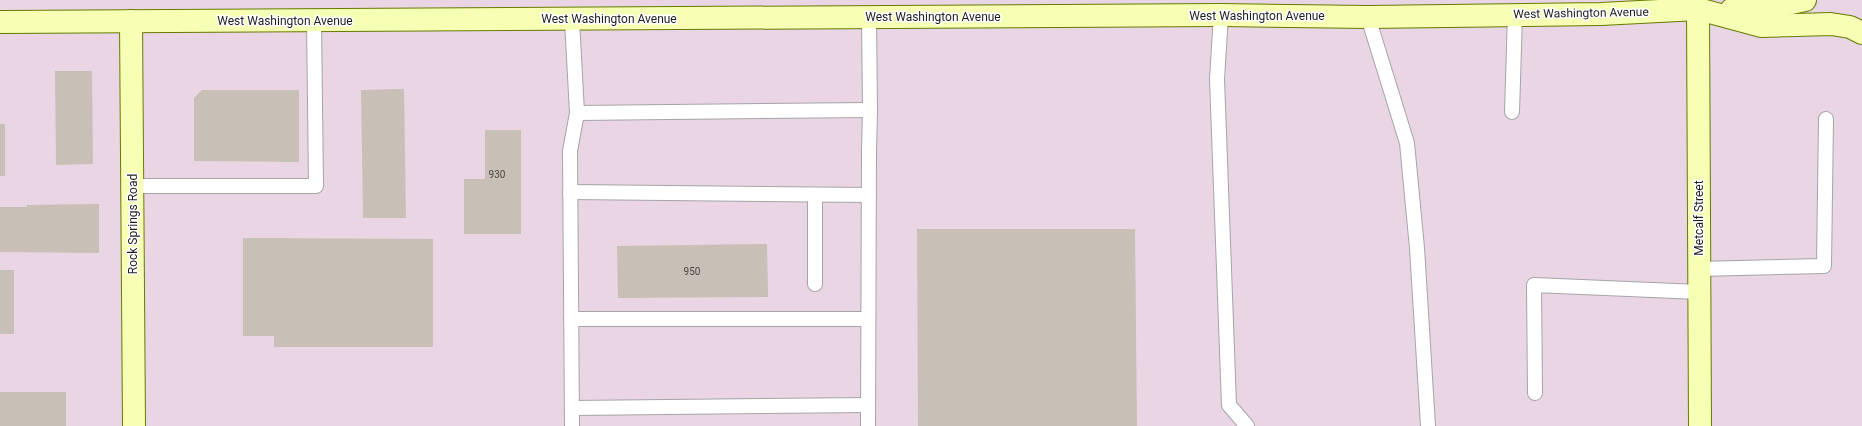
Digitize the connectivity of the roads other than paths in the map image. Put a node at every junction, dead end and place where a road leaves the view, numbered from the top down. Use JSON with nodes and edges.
{"nodes":[{"id":1,"x":1805,"y":0,"type":"edge"},
{"id":2,"x":1705,"y":4,"type":"edge"},
{"id":3,"x":1221,"y":15,"type":"junction"},
{"id":4,"x":1515,"y":15,"type":"junction"},
{"id":5,"x":1368,"y":17,"type":"junction"},
{"id":6,"x":869,"y":18,"type":"junction"},
{"id":7,"x":572,"y":20,"type":"junction"},
{"id":8,"x":131,"y":21,"type":"junction"},
{"id":9,"x":314,"y":21,"type":"junction"},
{"id":10,"x":0,"y":22,"type":"edge"},
{"id":11,"x":1862,"y":33,"type":"edge"},
{"id":12,"x":870,"y":110,"type":"junction"},
{"id":13,"x":1512,"y":112,"type":"dead end"},
{"id":14,"x":577,"y":113,"type":"junction"},
{"id":15,"x":1826,"y":119,"type":"dead end"},
{"id":16,"x":132,"y":186,"type":"junction"},
{"id":17,"x":570,"y":192,"type":"junction"},
{"id":18,"x":815,"y":195,"type":"junction"},
{"id":19,"x":869,"y":196,"type":"junction"},
{"id":20,"x":1699,"y":269,"type":"junction"},
{"id":21,"x":815,"y":284,"type":"dead end"},
{"id":22,"x":1699,"y":292,"type":"junction"},
{"id":23,"x":571,"y":319,"type":"junction"},
{"id":24,"x":868,"y":319,"type":"junction"},
{"id":25,"x":1535,"y":393,"type":"dead end"},
{"id":26,"x":868,"y":405,"type":"junction"},
{"id":27,"x":572,"y":408,"type":"junction"},
{"id":28,"x":134,"y":426,"type":"edge"},
{"id":29,"x":572,"y":426,"type":"edge"},
{"id":30,"x":868,"y":426,"type":"edge"},
{"id":31,"x":1247,"y":426,"type":"edge"},
{"id":32,"x":1428,"y":426,"type":"edge"},
{"id":33,"x":1700,"y":426,"type":"edge"}],
"edges":[{"from":1,"to":2,"type":"main road"},
{"from":2,"to":4,"type":"main road","name":"West Washington Avenue"},
{"from":2,"to":11,"type":"main road","name":"West Washington Avenue"},
{"from":2,"to":20,"type":"main road","name":"Metcalf Street"},
{"from":3,"to":5,"type":"main road","name":"West Washington Avenue"},
{"from":3,"to":6,"type":"main road","name":"West Washington Avenue"},
{"from":3,"to":31,"type":"lane"},
{"from":4,"to":5,"type":"main road","name":"West Washington Avenue"},
{"from":4,"to":13,"type":"lane"},
{"from":5,"to":32,"type":"lane"},
{"from":6,"to":7,"type":"main road","name":"West Washington Avenue"},
{"from":6,"to":12,"type":"lane"},
{"from":7,"to":9,"type":"main road","name":"West Washington Avenue"},
{"from":7,"to":14,"type":"lane"},
{"from":8,"to":9,"type":"main road","name":"West Washington Avenue"},
{"from":8,"to":10,"type":"main road","name":"West Washington Avenue"},
{"from":8,"to":16,"type":"main road","name":"Rock Springs Road"},
{"from":9,"to":16,"type":"lane"},
{"from":12,"to":14,"type":"lane"},
{"from":12,"to":19,"type":"lane"},
{"from":14,"to":17,"type":"lane"},
{"from":15,"to":20,"type":"lane"},
{"from":16,"to":28,"type":"main road","name":"Rock Springs Road"},
{"from":17,"to":18,"type":"lane"},
{"from":17,"to":23,"type":"lane"},
{"from":18,"to":19,"type":"lane"},
{"from":18,"to":21,"type":"lane"},
{"from":19,"to":24,"type":"lane"},
{"from":20,"to":22,"type":"main road","name":"Metcalf Street"},
{"from":22,"to":25,"type":"lane"},
{"from":22,"to":33,"type":"main road","name":"Metcalf Street"},
{"from":23,"to":24,"type":"lane"},
{"from":23,"to":27,"type":"lane"},
{"from":24,"to":26,"type":"lane"},
{"from":26,"to":27,"type":"lane"},
{"from":26,"to":30,"type":"lane"},
{"from":27,"to":29,"type":"lane"}]}
